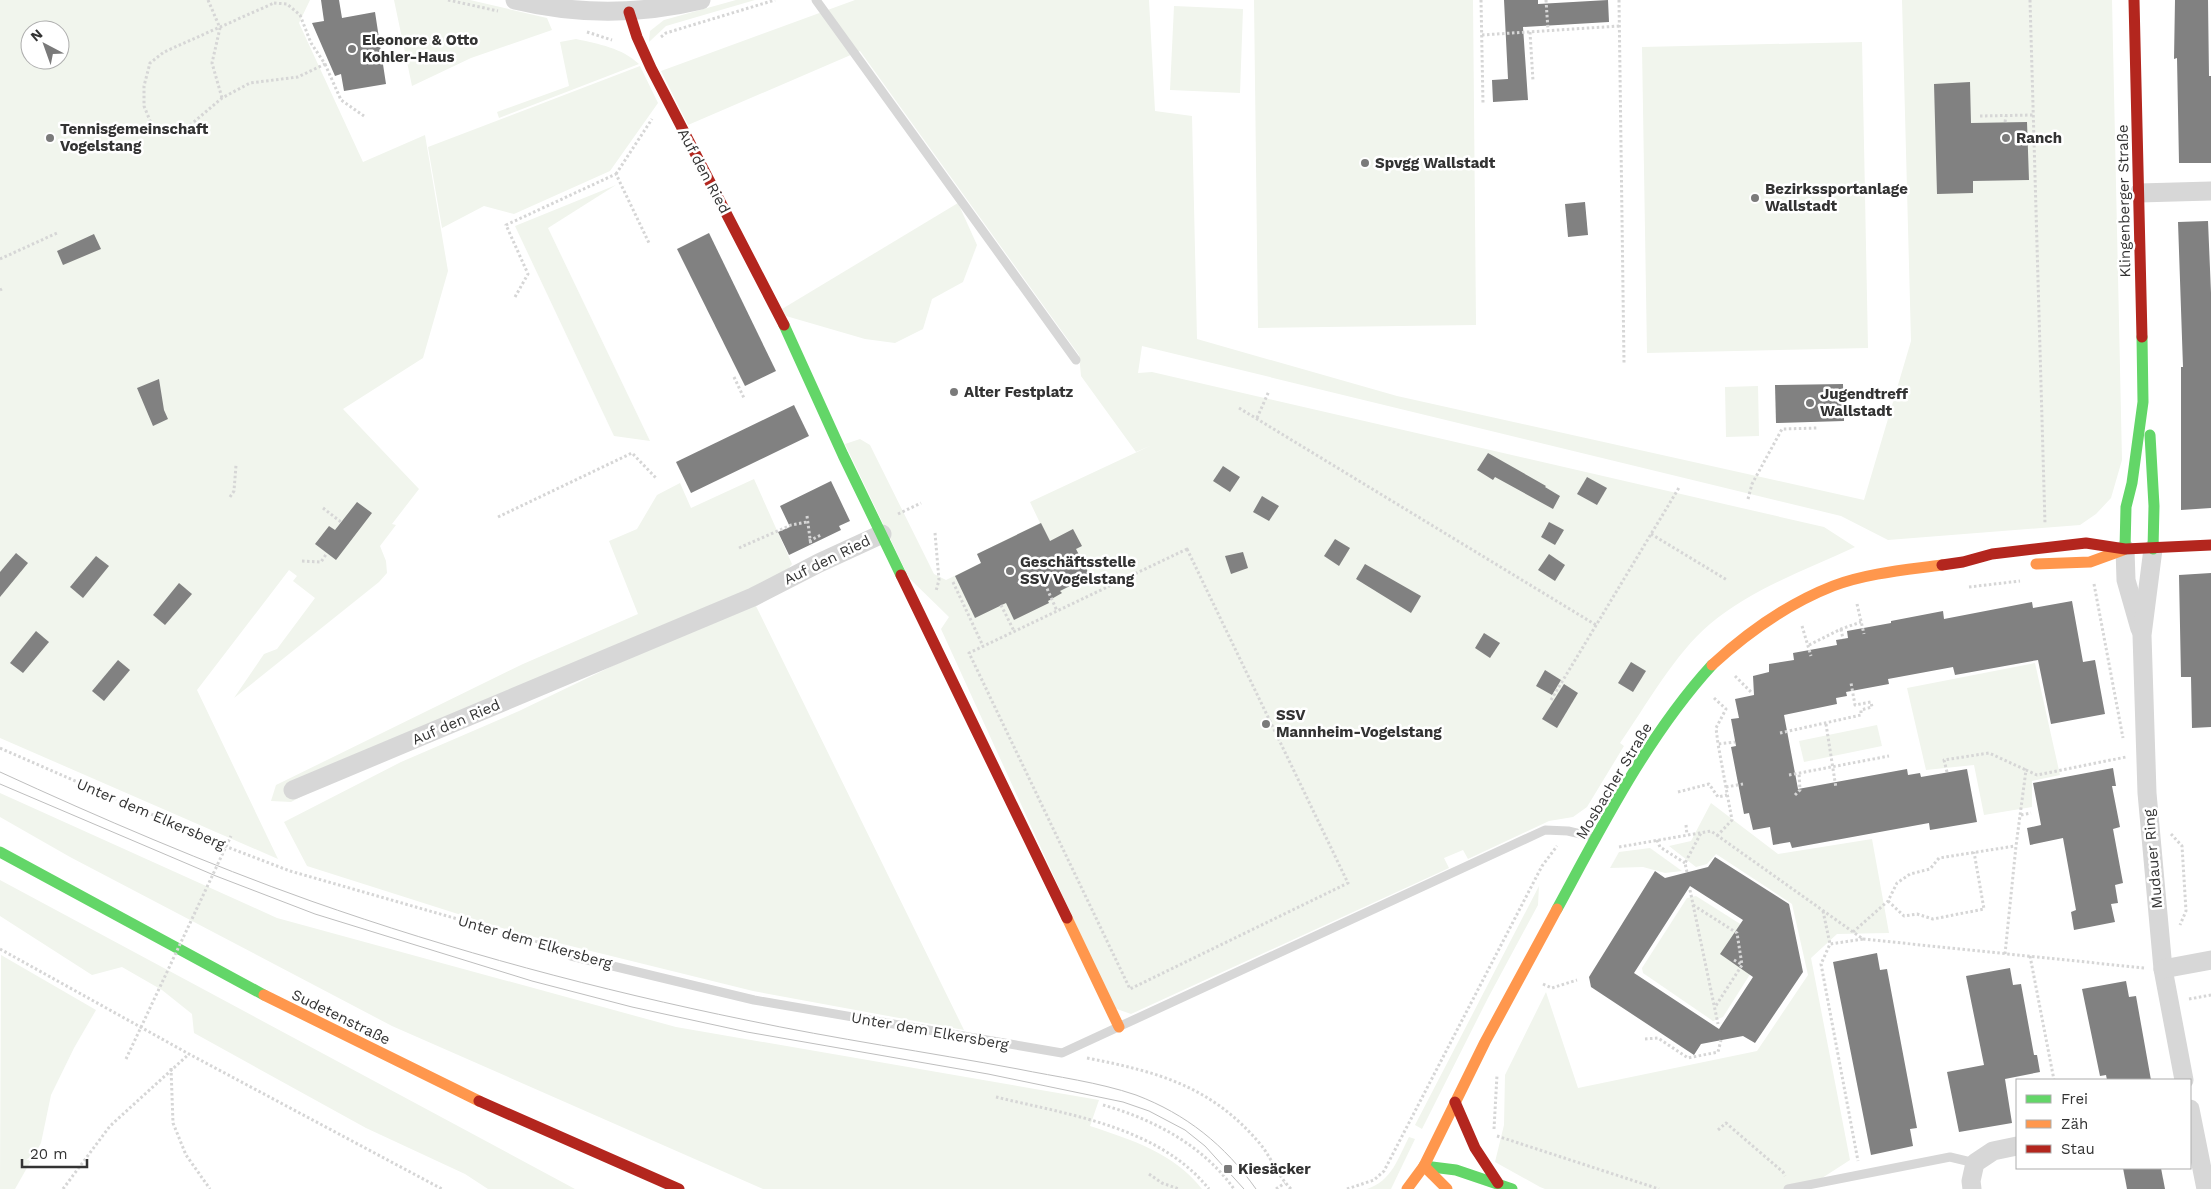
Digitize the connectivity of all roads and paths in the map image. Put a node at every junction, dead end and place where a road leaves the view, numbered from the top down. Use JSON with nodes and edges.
{"nodes":[{"id":1,"x":208,"y":0,"type":"edge"},
{"id":2,"x":515,"y":0,"type":"edge"},
{"id":3,"x":701,"y":0,"type":"edge"},
{"id":4,"x":775,"y":0,"type":"edge"},
{"id":5,"x":816,"y":0,"type":"edge"},
{"id":6,"x":1481,"y":0,"type":"edge"},
{"id":7,"x":1546,"y":0,"type":"edge"},
{"id":8,"x":1619,"y":0,"type":"edge"},
{"id":9,"x":2030,"y":0,"type":"edge"},
{"id":10,"x":2134,"y":0,"type":"edge"},
{"id":11,"x":629,"y":12,"type":"junction"},
{"id":12,"x":1619,"y":26,"type":"junction"},
{"id":13,"x":220,"y":28,"type":"junction"},
{"id":14,"x":1548,"y":30,"type":"junction"},
{"id":15,"x":1530,"y":32,"type":"junction"},
{"id":16,"x":1482,"y":34,"type":"junction"},
{"id":17,"x":642,"y":48,"type":"junction"},
{"id":18,"x":326,"y":64,"type":"junction"},
{"id":19,"x":1533,"y":81,"type":"dead end"},
{"id":20,"x":222,"y":98,"type":"junction"},
{"id":21,"x":1483,"y":104,"type":"dead end"},
{"id":22,"x":2033,"y":115,"type":"junction"},
{"id":23,"x":364,"y":116,"type":"dead end"},
{"id":24,"x":1980,"y":116,"type":"dead end"},
{"id":25,"x":2006,"y":116,"type":"junction"},
{"id":26,"x":654,"y":117,"type":"dead end"},
{"id":27,"x":2006,"y":122,"type":"dead end"},
{"id":28,"x":616,"y":174,"type":"junction"},
{"id":29,"x":2211,"y":191,"type":"edge"},
{"id":30,"x":2139,"y":193,"type":"junction"},
{"id":31,"x":57,"y":232,"type":"dead end"},
{"id":32,"x":649,"y":243,"type":"dead end"},
{"id":33,"x":0,"y":260,"type":"edge"},
{"id":34,"x":515,"y":297,"type":"dead end"},
{"id":35,"x":1076,"y":360,"type":"dead end"},
{"id":36,"x":1624,"y":363,"type":"dead end"},
{"id":37,"x":734,"y":377,"type":"dead end"},
{"id":38,"x":1269,"y":390,"type":"dead end"},
{"id":39,"x":744,"y":398,"type":"dead end"},
{"id":40,"x":2143,"y":402,"type":"junction"},
{"id":41,"x":1240,"y":408,"type":"dead end"},
{"id":42,"x":1257,"y":418,"type":"junction"},
{"id":43,"x":1817,"y":428,"type":"dead end"},
{"id":44,"x":236,"y":464,"type":"dead end"},
{"id":45,"x":656,"y":478,"type":"dead end"},
{"id":46,"x":1680,"y":486,"type":"dead end"},
{"id":47,"x":230,"y":497,"type":"dead end"},
{"id":48,"x":1748,"y":499,"type":"dead end"},
{"id":49,"x":323,"y":508,"type":"dead end"},
{"id":50,"x":807,"y":516,"type":"dead end"},
{"id":51,"x":498,"y":517,"type":"dead end"},
{"id":52,"x":341,"y":522,"type":"dead end"},
{"id":53,"x":806,"y":522,"type":"junction"},
{"id":54,"x":2045,"y":524,"type":"dead end"},
{"id":55,"x":935,"y":533,"type":"dead end"},
{"id":56,"x":882,"y":534,"type":"junction"},
{"id":57,"x":1651,"y":534,"type":"junction"},
{"id":58,"x":821,"y":536,"type":"dead end"},
{"id":59,"x":809,"y":541,"type":"junction"},
{"id":60,"x":2211,"y":545,"type":"edge"},
{"id":61,"x":739,"y":548,"type":"dead end"},
{"id":62,"x":2152,"y":549,"type":"junction"},
{"id":63,"x":2126,"y":550,"type":"junction"},
{"id":64,"x":327,"y":553,"type":"dead end"},
{"id":65,"x":814,"y":553,"type":"dead end"},
{"id":66,"x":302,"y":562,"type":"dead end"},
{"id":67,"x":1964,"y":562,"type":"junction"},
{"id":68,"x":2090,"y":562,"type":"junction"},
{"id":69,"x":2020,"y":565,"type":"dead end"},
{"id":70,"x":1991,"y":566,"type":"dead end"},
{"id":71,"x":1041,"y":575,"type":"dead end"},
{"id":72,"x":1727,"y":580,"type":"dead end"},
{"id":73,"x":2024,"y":581,"type":"dead end"},
{"id":74,"x":952,"y":582,"type":"dead end"},
{"id":75,"x":1967,"y":587,"type":"dead end"},
{"id":76,"x":935,"y":594,"type":"dead end"},
{"id":77,"x":1865,"y":602,"type":"dead end"},
{"id":78,"x":1857,"y":604,"type":"junction"},
{"id":79,"x":1001,"y":605,"type":"dead end"},
{"id":80,"x":1848,"y":607,"type":"dead end"},
{"id":81,"x":1057,"y":611,"type":"junction"},
{"id":82,"x":1809,"y":622,"type":"dead end"},
{"id":83,"x":1861,"y":622,"type":"junction"},
{"id":84,"x":1596,"y":625,"type":"junction"},
{"id":85,"x":1802,"y":625,"type":"junction"},
{"id":86,"x":1841,"y":628,"type":"junction"},
{"id":87,"x":1794,"y":630,"type":"dead end"},
{"id":88,"x":1014,"y":631,"type":"junction"},
{"id":89,"x":1864,"y":634,"type":"dead end"},
{"id":90,"x":2142,"y":635,"type":"junction"},
{"id":91,"x":1843,"y":639,"type":"dead end"},
{"id":92,"x":1809,"y":645,"type":"junction"},
{"id":93,"x":983,"y":646,"type":"junction"},
{"id":94,"x":1810,"y":656,"type":"dead end"},
{"id":95,"x":1742,"y":670,"type":"dead end"},
{"id":96,"x":1734,"y":676,"type":"junction"},
{"id":97,"x":1729,"y":681,"type":"dead end"},
{"id":98,"x":1851,"y":683,"type":"dead end"},
{"id":99,"x":1718,"y":692,"type":"dead end"},
{"id":100,"x":1752,"y":693,"type":"dead end"},
{"id":101,"x":1713,"y":697,"type":"junction"},
{"id":102,"x":1551,"y":700,"type":"dead end"},
{"id":103,"x":1708,"y":704,"type":"dead end"},
{"id":104,"x":1826,"y":724,"type":"junction"},
{"id":105,"x":1780,"y":733,"type":"dead end"},
{"id":106,"x":2124,"y":739,"type":"dead end"},
{"id":107,"x":1736,"y":742,"type":"dead end"},
{"id":108,"x":1718,"y":744,"type":"junction"},
{"id":109,"x":0,"y":748,"type":"edge"},
{"id":110,"x":2125,"y":748,"type":"dead end"},
{"id":111,"x":1889,"y":756,"type":"dead end"},
{"id":112,"x":1833,"y":766,"type":"junction"},
{"id":113,"x":2026,"y":770,"type":"junction"},
{"id":114,"x":1946,"y":772,"type":"dead end"},
{"id":115,"x":1799,"y":773,"type":"junction"},
{"id":116,"x":1789,"y":775,"type":"dead end"},
{"id":117,"x":1743,"y":784,"type":"dead end"},
{"id":118,"x":1726,"y":787,"type":"junction"},
{"id":119,"x":1836,"y":788,"type":"dead end"},
{"id":120,"x":293,"y":790,"type":"dead end"},
{"id":121,"x":1678,"y":792,"type":"dead end"},
{"id":122,"x":1727,"y":795,"type":"junction"},
{"id":123,"x":1795,"y":795,"type":"dead end"},
{"id":124,"x":2031,"y":813,"type":"dead end"},
{"id":125,"x":2021,"y":815,"type":"junction"},
{"id":126,"x":1686,"y":825,"type":"dead end"},
{"id":127,"x":1568,"y":831,"type":"junction"},
{"id":128,"x":1701,"y":833,"type":"junction"},
{"id":129,"x":1687,"y":835,"type":"junction"},
{"id":130,"x":231,"y":836,"type":"dead end"},
{"id":131,"x":1718,"y":836,"type":"junction"},
{"id":132,"x":1596,"y":838,"type":"junction"},
{"id":133,"x":1622,"y":840,"type":"dead end"},
{"id":134,"x":1658,"y":840,"type":"junction"},
{"id":135,"x":2016,"y":846,"type":"junction"},
{"id":136,"x":1618,"y":848,"type":"junction"},
{"id":137,"x":0,"y":852,"type":"edge"},
{"id":138,"x":1974,"y":852,"type":"junction"},
{"id":139,"x":1685,"y":864,"type":"junction"},
{"id":140,"x":1687,"y":872,"type":"dead end"},
{"id":141,"x":1690,"y":890,"type":"dead end"},
{"id":142,"x":1888,"y":901,"type":"junction"},
{"id":143,"x":1693,"y":905,"type":"junction"},
{"id":144,"x":1823,"y":912,"type":"junction"},
{"id":145,"x":1854,"y":932,"type":"junction"},
{"id":146,"x":1863,"y":938,"type":"junction"},
{"id":147,"x":1830,"y":944,"type":"junction"},
{"id":148,"x":0,"y":949,"type":"edge"},
{"id":149,"x":569,"y":953,"type":"joint"},
{"id":150,"x":2005,"y":954,"type":"junction"},
{"id":151,"x":2030,"y":956,"type":"junction"},
{"id":152,"x":1734,"y":960,"type":"dead end"},
{"id":153,"x":2211,"y":960,"type":"edge"},
{"id":154,"x":1742,"y":965,"type":"junction"},
{"id":155,"x":2162,"y":969,"type":"junction"},
{"id":156,"x":1547,"y":975,"type":"dead end"},
{"id":157,"x":1577,"y":980,"type":"dead end"},
{"id":158,"x":1542,"y":984,"type":"junction"},
{"id":159,"x":1538,"y":992,"type":"dead end"},
{"id":160,"x":1715,"y":1008,"type":"junction"},
{"id":161,"x":1718,"y":1024,"type":"dead end"},
{"id":162,"x":1119,"y":1027,"type":"junction"},
{"id":163,"x":1645,"y":1039,"type":"dead end"},
{"id":164,"x":1722,"y":1040,"type":"dead end"},
{"id":165,"x":1062,"y":1053,"type":"junction"},
{"id":166,"x":189,"y":1054,"type":"junction"},
{"id":167,"x":126,"y":1059,"type":"dead end"},
{"id":168,"x":171,"y":1068,"type":"junction"},
{"id":169,"x":1497,"y":1071,"type":"dead end"},
{"id":170,"x":2054,"y":1079,"type":"edge"},
{"id":171,"x":2184,"y":1079,"type":"edge"},
{"id":172,"x":996,"y":1097,"type":"dead end"},
{"id":173,"x":1456,"y":1102,"type":"junction"},
{"id":174,"x":1103,"y":1105,"type":"dead end"},
{"id":175,"x":2191,"y":1117,"type":"edge"},
{"id":176,"x":1718,"y":1130,"type":"dead end"},
{"id":177,"x":2016,"y":1146,"type":"edge"},
{"id":178,"x":1974,"y":1162,"type":"junction"},
{"id":179,"x":1424,"y":1166,"type":"junction"},
{"id":180,"x":1149,"y":1174,"type":"dead end"},
{"id":181,"x":1860,"y":1176,"type":"junction"},
{"id":182,"x":1498,"y":1183,"type":"junction"},
{"id":183,"x":1286,"y":1184,"type":"junction"},
{"id":184,"x":63,"y":1189,"type":"edge"},
{"id":185,"x":210,"y":1189,"type":"edge"},
{"id":186,"x":442,"y":1189,"type":"edge"},
{"id":187,"x":679,"y":1189,"type":"edge"},
{"id":188,"x":1179,"y":1189,"type":"edge"},
{"id":189,"x":1210,"y":1189,"type":"edge"},
{"id":190,"x":1234,"y":1189,"type":"edge"},
{"id":191,"x":1276,"y":1189,"type":"edge"},
{"id":192,"x":1291,"y":1189,"type":"edge"},
{"id":193,"x":1347,"y":1189,"type":"edge"},
{"id":194,"x":1407,"y":1189,"type":"edge"},
{"id":195,"x":1419,"y":1189,"type":"edge"},
{"id":196,"x":1447,"y":1189,"type":"edge"},
{"id":197,"x":1512,"y":1189,"type":"edge"},
{"id":198,"x":1659,"y":1189,"type":"edge"},
{"id":199,"x":1788,"y":1189,"type":"edge"},
{"id":200,"x":1972,"y":1189,"type":"edge"},
{"id":201,"x":2206,"y":1189,"type":"edge"}],
"edges":[{"from":1,"to":13,"type":"path"},
{"from":2,"to":11,"type":"street"},
{"from":3,"to":11,"type":"street"},
{"from":4,"to":17,"type":"path"},
{"from":5,"to":35,"type":"lane"},
{"from":6,"to":16,"type":"path"},
{"from":7,"to":14,"type":"path"},
{"from":8,"to":12,"type":"path"},
{"from":9,"to":22,"type":"path"},
{"from":10,"to":30,"type":"street","name":"Klingenberger Straße"},
{"from":11,"to":17,"type":"street","name":"Auf den Ried"},
{"from":12,"to":14,"type":"path"},
{"from":12,"to":36,"type":"path"},
{"from":13,"to":18,"type":"path"},
{"from":13,"to":20,"type":"path"},
{"from":13,"to":20,"type":"path"},
{"from":14,"to":15,"type":"path"},
{"from":15,"to":16,"type":"path"},
{"from":15,"to":19,"type":"path"},
{"from":16,"to":21,"type":"path"},
{"from":17,"to":56,"type":"street","name":"Auf den Ried"},
{"from":18,"to":20,"type":"path"},
{"from":18,"to":23,"type":"path"},
{"from":22,"to":25,"type":"path"},
{"from":22,"to":54,"type":"path"},
{"from":24,"to":25,"type":"path"},
{"from":25,"to":27,"type":"path"},
{"from":26,"to":28,"type":"path"},
{"from":28,"to":32,"type":"path"},
{"from":28,"to":34,"type":"path"},
{"from":29,"to":30,"type":"street"},
{"from":30,"to":40,"type":"street","name":"Klingenberger Straße"},
{"from":31,"to":33,"type":"path"},
{"from":37,"to":39,"type":"path"},
{"from":38,"to":42,"type":"path"},
{"from":40,"to":62,"type":"street","name":"Klingenberger Straße"},
{"from":40,"to":63,"type":"street","name":"Klingenberger Straße"},
{"from":41,"to":42,"type":"path"},
{"from":42,"to":84,"type":"path"},
{"from":43,"to":48,"type":"path"},
{"from":44,"to":47,"type":"path"},
{"from":45,"to":51,"type":"path"},
{"from":46,"to":57,"type":"path"},
{"from":49,"to":52,"type":"path"},
{"from":50,"to":53,"type":"path"},
{"from":53,"to":59,"type":"path"},
{"from":53,"to":61,"type":"path"},
{"from":55,"to":76,"type":"path"},
{"from":56,"to":120,"type":"street","name":"Auf den Ried"},
{"from":56,"to":162,"type":"street"},
{"from":57,"to":72,"type":"path"},
{"from":57,"to":84,"type":"path"},
{"from":58,"to":59,"type":"path"},
{"from":59,"to":65,"type":"path"},
{"from":60,"to":62,"type":"street","name":"Mosbacher Straße"},
{"from":62,"to":63,"type":"street","name":"Mosbacher Straße"},
{"from":62,"to":90,"type":"street","name":"Mudauer Ring"},
{"from":63,"to":67,"type":"street","name":"Mosbacher Straße"},
{"from":63,"to":68,"type":"street","name":"Mosbacher Straße"},
{"from":63,"to":90,"type":"street","name":"Mudauer Ring"},
{"from":64,"to":66,"type":"path"},
{"from":67,"to":70,"type":"street","name":"Mosbacher Straße"},
{"from":67,"to":132,"type":"street","name":"Mosbacher Straße"},
{"from":68,"to":69,"type":"street","name":"Mosbacher Straße"},
{"from":68,"to":106,"type":"path"},
{"from":71,"to":81,"type":"path"},
{"from":73,"to":75,"type":"path"},
{"from":74,"to":93,"type":"path"},
{"from":77,"to":78,"type":"path"},
{"from":78,"to":80,"type":"path"},
{"from":78,"to":83,"type":"path"},
{"from":79,"to":88,"type":"path"},
{"from":81,"to":88,"type":"path"},
{"from":81,"to":93,"type":"path"},
{"from":82,"to":85,"type":"path"},
{"from":83,"to":86,"type":"path"},
{"from":83,"to":89,"type":"path"},
{"from":84,"to":102,"type":"path"},
{"from":85,"to":87,"type":"path"},
{"from":85,"to":92,"type":"path"},
{"from":86,"to":91,"type":"path"},
{"from":86,"to":92,"type":"path"},
{"from":88,"to":93,"type":"path"},
{"from":90,"to":155,"type":"street","name":"Mudauer Ring"},
{"from":92,"to":94,"type":"path"},
{"from":95,"to":96,"type":"path"},
{"from":96,"to":97,"type":"path"},
{"from":96,"to":100,"type":"path"},
{"from":98,"to":104,"type":"path"},
{"from":99,"to":101,"type":"path"},
{"from":101,"to":103,"type":"path"},
{"from":101,"to":108,"type":"path"},
{"from":104,"to":105,"type":"path"},
{"from":104,"to":112,"type":"path"},
{"from":107,"to":108,"type":"path"},
{"from":108,"to":118,"type":"path"},
{"from":109,"to":149,"type":"path","name":"Unter dem Elkersberg"},
{"from":110,"to":113,"type":"path"},
{"from":111,"to":112,"type":"path"},
{"from":112,"to":115,"type":"path"},
{"from":112,"to":119,"type":"path"},
{"from":113,"to":114,"type":"path"},
{"from":113,"to":125,"type":"path"},
{"from":115,"to":116,"type":"path"},
{"from":115,"to":123,"type":"path"},
{"from":117,"to":118,"type":"path"},
{"from":118,"to":122,"type":"path"},
{"from":121,"to":122,"type":"path"},
{"from":122,"to":131,"type":"path"},
{"from":124,"to":125,"type":"path"},
{"from":125,"to":135,"type":"path"},
{"from":126,"to":129,"type":"path"},
{"from":127,"to":132,"type":"lane"},
{"from":127,"to":162,"type":"lane"},
{"from":127,"to":193,"type":"path"},
{"from":128,"to":129,"type":"path"},
{"from":128,"to":131,"type":"path"},
{"from":128,"to":139,"type":"path"},
{"from":129,"to":134,"type":"path"},
{"from":130,"to":167,"type":"path","bridge":true},
{"from":131,"to":144,"type":"path"},
{"from":132,"to":136,"type":"path"},
{"from":132,"to":173,"type":"street","name":"Mosbacher Straße"},
{"from":133,"to":136,"type":"path"},
{"from":134,"to":136,"type":"path"},
{"from":134,"to":139,"type":"path"},
{"from":135,"to":138,"type":"path"},
{"from":135,"to":150,"type":"path"},
{"from":137,"to":187,"type":"street","name":"Sudetenstraße"},
{"from":138,"to":142,"type":"path"},
{"from":138,"to":142,"type":"path"},
{"from":139,"to":140,"type":"path"},
{"from":141,"to":143,"type":"path"},
{"from":142,"to":145,"type":"path"},
{"from":143,"to":154,"type":"path"},
{"from":143,"to":160,"type":"path"},
{"from":144,"to":145,"type":"path"},
{"from":144,"to":147,"type":"path"},
{"from":145,"to":146,"type":"path"},
{"from":146,"to":147,"type":"path"},
{"from":146,"to":150,"type":"path"},
{"from":147,"to":181,"type":"path"},
{"from":148,"to":166,"type":"path"},
{"from":149,"to":165,"type":"lane"},
{"from":150,"to":151,"type":"path"},
{"from":151,"to":155,"type":"path"},
{"from":151,"to":170,"type":"path"},
{"from":152,"to":154,"type":"path"},
{"from":153,"to":155,"type":"street"},
{"from":154,"to":160,"type":"path"},
{"from":155,"to":171,"type":"street","name":"Mudauer Ring"},
{"from":156,"to":158,"type":"path"},
{"from":157,"to":158,"type":"path"},
{"from":158,"to":159,"type":"path"},
{"from":160,"to":161,"type":"path"},
{"from":162,"to":165,"type":"lane"},
{"from":163,"to":164,"type":"path"},
{"from":165,"to":183,"type":"path"},
{"from":166,"to":168,"type":"path"},
{"from":166,"to":186,"type":"path"},
{"from":168,"to":184,"type":"path"},
{"from":168,"to":185,"type":"path"},
{"from":169,"to":198,"type":"path"},
{"from":172,"to":189,"type":"path"},
{"from":173,"to":179,"type":"street","name":"Mosbacher Straße"},
{"from":173,"to":182,"type":"street"},
{"from":174,"to":190,"type":"path"},
{"from":175,"to":201,"type":"street"},
{"from":176,"to":199,"type":"path"},
{"from":177,"to":178,"type":"street"},
{"from":178,"to":181,"type":"lane"},
{"from":178,"to":200,"type":"street"},
{"from":179,"to":182,"type":"street"},
{"from":179,"to":194,"type":"street"},
{"from":179,"to":195,"type":"street"},
{"from":179,"to":196,"type":"street"},
{"from":180,"to":188,"type":"path"},
{"from":181,"to":199,"type":"lane"},
{"from":182,"to":197,"type":"street"},
{"from":183,"to":191,"type":"path"},
{"from":183,"to":192,"type":"path"}]}
